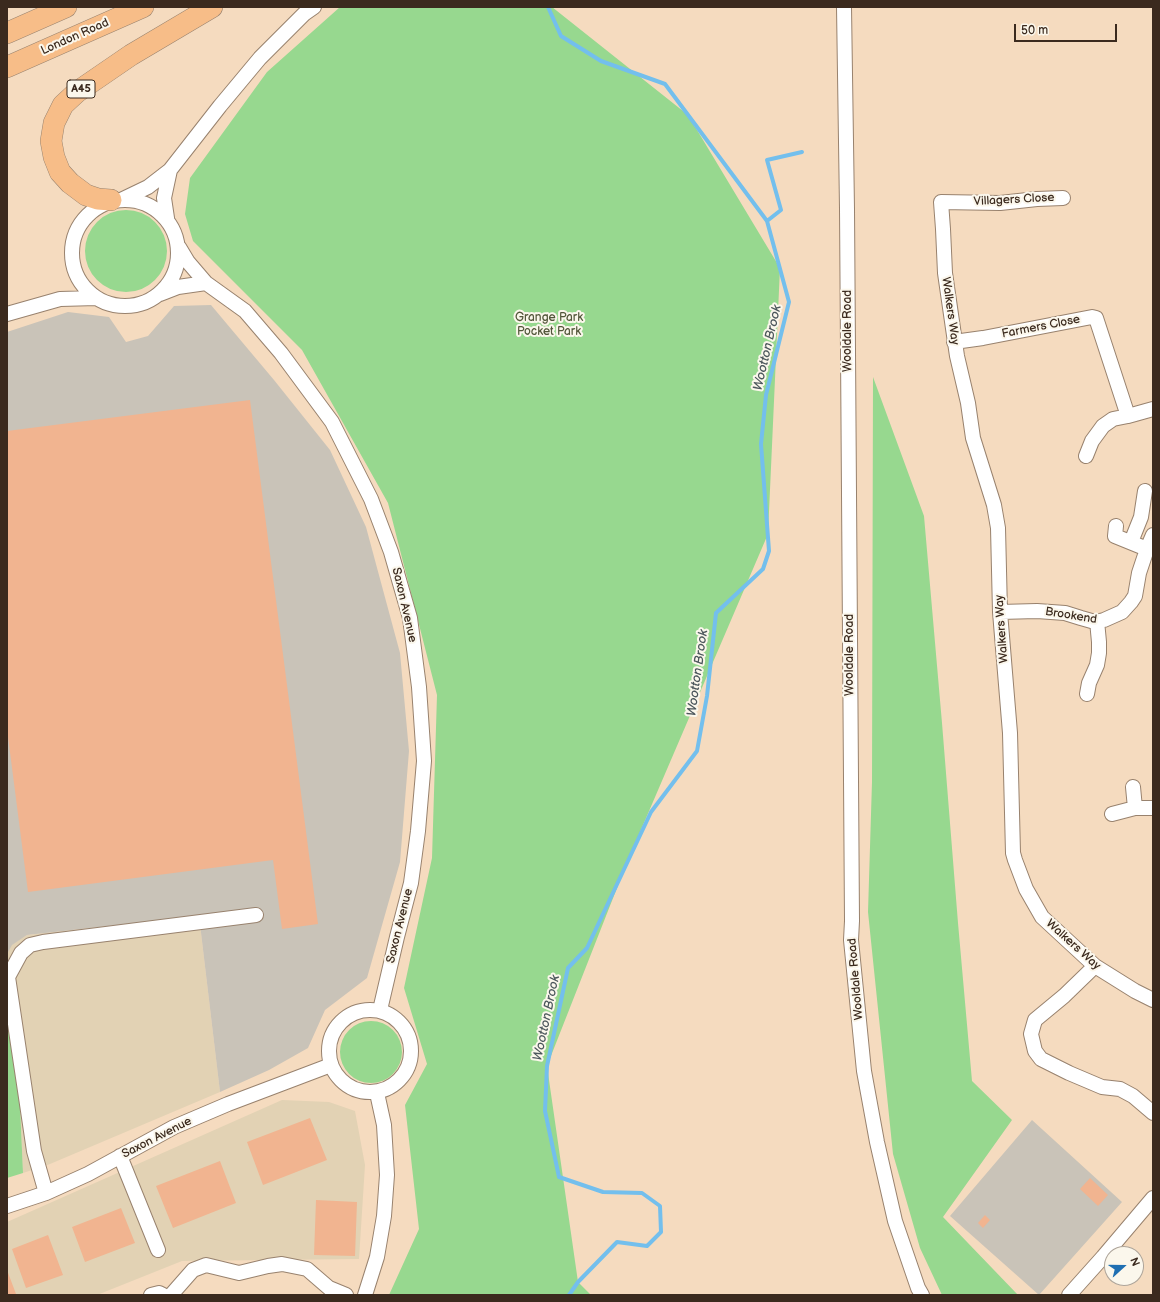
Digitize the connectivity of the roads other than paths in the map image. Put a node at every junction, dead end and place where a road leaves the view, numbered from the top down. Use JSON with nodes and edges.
{"nodes":[{"id":1,"x":66,"y":7,"type":"edge"},
{"id":2,"x":143,"y":7,"type":"edge"},
{"id":3,"x":212,"y":7,"type":"edge"},
{"id":4,"x":314,"y":7,"type":"edge"},
{"id":5,"x":844,"y":7,"type":"edge"},
{"id":6,"x":7,"y":34,"type":"edge"},
{"id":7,"x":7,"y":67,"type":"edge"},
{"id":8,"x":170,"y":170,"type":"junction"},
{"id":9,"x":1063,"y":198,"type":"dead end"},
{"id":10,"x":116,"y":200,"type":"junction"},
{"id":11,"x":941,"y":202,"type":"joint"},
{"id":12,"x":167,"y":218,"type":"junction"},
{"id":13,"x":179,"y":247,"type":"junction"},
{"id":14,"x":206,"y":283,"type":"junction"},
{"id":15,"x":160,"y":294,"type":"junction"},
{"id":16,"x":97,"y":298,"type":"junction"},
{"id":17,"x":7,"y":314,"type":"edge"},
{"id":18,"x":954,"y":342,"type":"junction"},
{"id":19,"x":1153,"y":409,"type":"edge"},
{"id":20,"x":1128,"y":416,"type":"junction"},
{"id":21,"x":1086,"y":456,"type":"dead end"},
{"id":22,"x":1145,"y":491,"type":"dead end"},
{"id":23,"x":1116,"y":526,"type":"dead end"},
{"id":24,"x":1153,"y":535,"type":"edge"},
{"id":25,"x":1131,"y":542,"type":"junction"},
{"id":26,"x":1147,"y":549,"type":"junction"},
{"id":27,"x":1000,"y":612,"type":"junction"},
{"id":28,"x":1097,"y":621,"type":"junction"},
{"id":29,"x":1087,"y":694,"type":"dead end"},
{"id":30,"x":1133,"y":787,"type":"dead end"},
{"id":31,"x":1135,"y":808,"type":"junction"},
{"id":32,"x":1153,"y":808,"type":"edge"},
{"id":33,"x":1112,"y":814,"type":"dead end"},
{"id":34,"x":256,"y":915,"type":"dead end"},
{"id":35,"x":1095,"y":966,"type":"junction"},
{"id":36,"x":1153,"y":1000,"type":"edge"},
{"id":37,"x":380,"y":1010,"type":"junction"},
{"id":38,"x":331,"y":1065,"type":"junction"},
{"id":39,"x":377,"y":1092,"type":"junction"},
{"id":40,"x":1153,"y":1113,"type":"edge"},
{"id":41,"x":120,"y":1156,"type":"junction"},
{"id":42,"x":46,"y":1193,"type":"junction"},
{"id":43,"x":1153,"y":1198,"type":"edge"},
{"id":44,"x":7,"y":1206,"type":"edge"},
{"id":45,"x":158,"y":1250,"type":"dead end"},
{"id":46,"x":151,"y":1295,"type":"edge"},
{"id":47,"x":163,"y":1295,"type":"edge"},
{"id":48,"x":171,"y":1295,"type":"edge"},
{"id":49,"x":346,"y":1295,"type":"edge"},
{"id":50,"x":365,"y":1295,"type":"edge"},
{"id":51,"x":922,"y":1295,"type":"edge"},
{"id":52,"x":1069,"y":1295,"type":"edge"}],
"edges":[{"from":1,"to":6,"type":"highway"},
{"from":2,"to":7,"type":"highway","name":"London Road"},
{"from":3,"to":10,"type":"highway","number":"A45"},
{"from":4,"to":8,"type":"street"},
{"from":5,"to":51,"type":"street","name":"Wooldale Road"},
{"from":8,"to":10,"type":"street"},
{"from":8,"to":12,"type":"street"},
{"from":9,"to":11,"type":"street","name":"Villagers Close"},
{"from":10,"to":12,"type":"street"},
{"from":10,"to":16,"type":"street"},
{"from":11,"to":18,"type":"street","name":"Walkers Way"},
{"from":12,"to":13,"type":"street"},
{"from":13,"to":14,"type":"street","name":"Saxon Avenue"},
{"from":13,"to":15,"type":"street"},
{"from":14,"to":15,"type":"street"},
{"from":14,"to":37,"type":"street","name":"Saxon Avenue"},
{"from":15,"to":16,"type":"street"},
{"from":16,"to":17,"type":"street"},
{"from":18,"to":20,"type":"street","name":"Farmers Close"},
{"from":18,"to":27,"type":"street","name":"Walkers Way"},
{"from":19,"to":20,"type":"street"},
{"from":20,"to":21,"type":"street"},
{"from":22,"to":25,"type":"street"},
{"from":23,"to":25,"type":"street"},
{"from":24,"to":26,"type":"street","name":"Brookend"},
{"from":25,"to":26,"type":"street"},
{"from":26,"to":28,"type":"street","name":"Brookend"},
{"from":27,"to":28,"type":"street","name":"Brookend"},
{"from":27,"to":35,"type":"street","name":"Walkers Way"},
{"from":28,"to":29,"type":"street"},
{"from":30,"to":31,"type":"street"},
{"from":31,"to":32,"type":"street"},
{"from":31,"to":33,"type":"street"},
{"from":34,"to":42,"type":"street"},
{"from":35,"to":36,"type":"street","name":"Walkers Way"},
{"from":35,"to":40,"type":"street"},
{"from":37,"to":38,"type":"street"},
{"from":37,"to":39,"type":"street"},
{"from":38,"to":39,"type":"street"},
{"from":38,"to":41,"type":"street","name":"Saxon Avenue"},
{"from":39,"to":50,"type":"street"},
{"from":41,"to":42,"type":"street","name":"Saxon Avenue"},
{"from":41,"to":45,"type":"street"},
{"from":42,"to":44,"type":"street","name":"Saxon Avenue"},
{"from":43,"to":52,"type":"street"},
{"from":46,"to":47,"type":"street"},
{"from":48,"to":49,"type":"street"}]}
